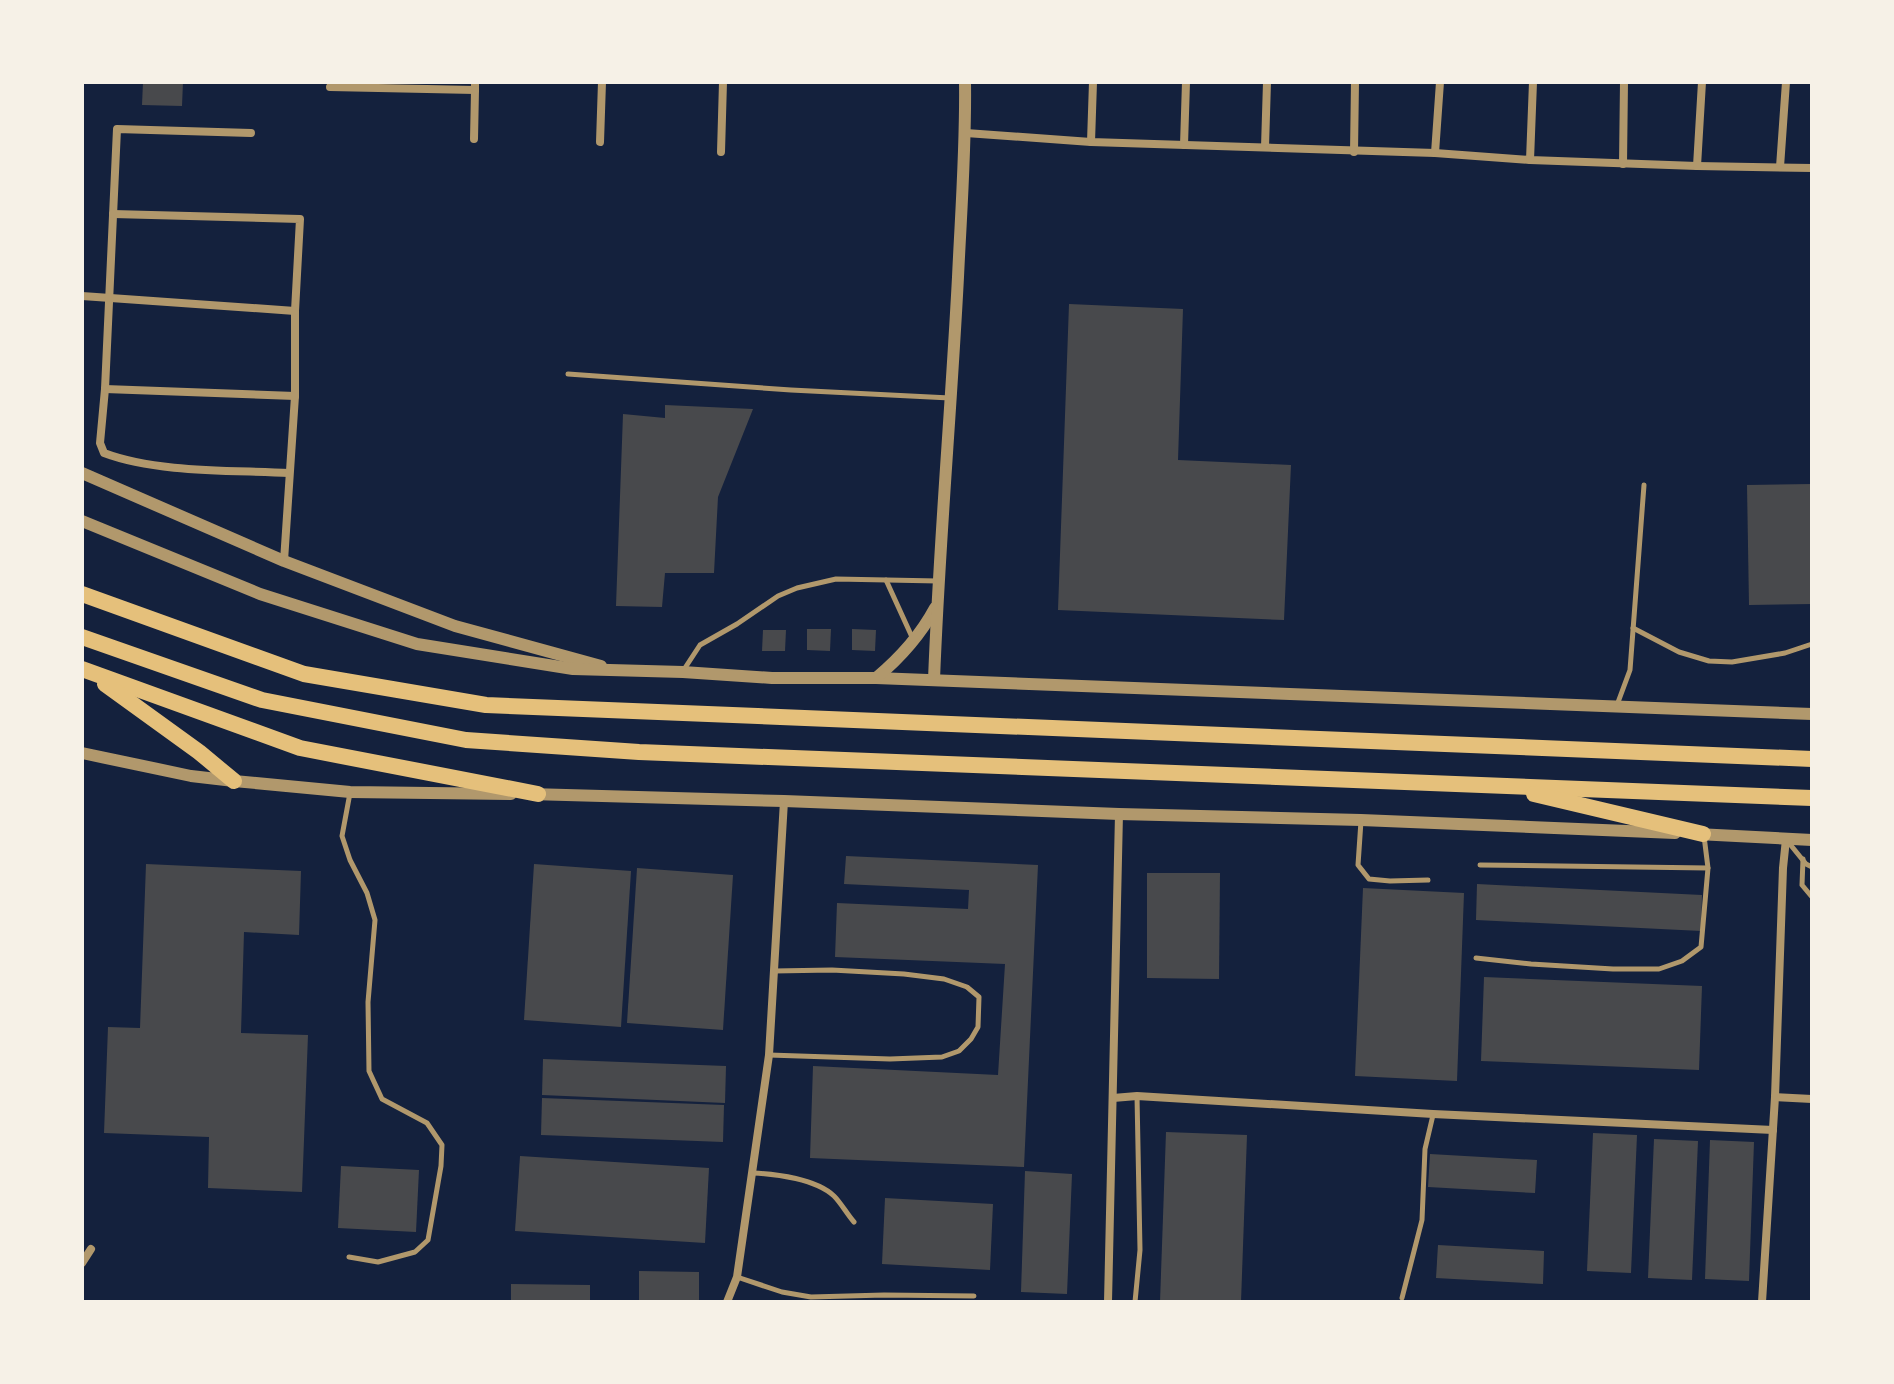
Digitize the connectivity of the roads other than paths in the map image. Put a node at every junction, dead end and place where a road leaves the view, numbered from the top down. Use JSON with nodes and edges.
{"nodes":[{"id":1,"x":602,"y":82,"type":"edge"},
{"id":2,"x":723,"y":82,"type":"edge"},
{"id":3,"x":965,"y":82,"type":"edge"},
{"id":4,"x":1093,"y":82,"type":"edge"},
{"id":5,"x":1186,"y":82,"type":"edge"},
{"id":6,"x":1267,"y":82,"type":"edge"},
{"id":7,"x":1355,"y":82,"type":"edge"},
{"id":8,"x":1440,"y":82,"type":"edge"},
{"id":9,"x":1533,"y":82,"type":"edge"},
{"id":10,"x":1624,"y":82,"type":"edge"},
{"id":11,"x":1702,"y":82,"type":"edge"},
{"id":12,"x":1786,"y":82,"type":"edge"},
{"id":13,"x":475,"y":86,"type":"edge"},
{"id":14,"x":330,"y":87,"type":"dead end"},
{"id":15,"x":251,"y":133,"type":"dead end"},
{"id":16,"x":966,"y":133,"type":"junction"},
{"id":17,"x":474,"y":139,"type":"dead end"},
{"id":18,"x":600,"y":142,"type":"dead end"},
{"id":19,"x":1091,"y":142,"type":"junction"},
{"id":20,"x":1184,"y":145,"type":"junction"},
{"id":21,"x":1265,"y":147,"type":"junction"},
{"id":22,"x":721,"y":152,"type":"dead end"},
{"id":23,"x":1354,"y":152,"type":"junction"},
{"id":24,"x":1435,"y":153,"type":"junction"},
{"id":25,"x":1530,"y":160,"type":"junction"},
{"id":26,"x":1623,"y":164,"type":"junction"},
{"id":27,"x":1697,"y":166,"type":"junction"},
{"id":28,"x":1780,"y":167,"type":"junction"},
{"id":29,"x":1812,"y":168,"type":"edge"},
{"id":30,"x":113,"y":214,"type":"junction"},
{"id":31,"x":82,"y":296,"type":"edge"},
{"id":32,"x":109,"y":298,"type":"junction"},
{"id":33,"x":295,"y":311,"type":"junction"},
{"id":34,"x":568,"y":374,"type":"dead end"},
{"id":35,"x":105,"y":389,"type":"junction"},
{"id":36,"x":295,"y":396,"type":"junction"},
{"id":37,"x":951,"y":398,"type":"junction"},
{"id":38,"x":83,"y":473,"type":"edge"},
{"id":39,"x":289,"y":473,"type":"junction"},
{"id":40,"x":1644,"y":485,"type":"dead end"},
{"id":41,"x":82,"y":521,"type":"edge"},
{"id":42,"x":284,"y":561,"type":"junction"},
{"id":43,"x":886,"y":580,"type":"junction"},
{"id":44,"x":938,"y":581,"type":"junction"},
{"id":45,"x":82,"y":594,"type":"edge"},
{"id":46,"x":937,"y":606,"type":"junction"},
{"id":47,"x":1633,"y":628,"type":"junction"},
{"id":48,"x":82,"y":637,"type":"edge"},
{"id":49,"x":914,"y":642,"type":"junction"},
{"id":50,"x":1812,"y":644,"type":"edge"},
{"id":51,"x":87,"y":671,"type":"edge"},
{"id":52,"x":620,"y":671,"type":"junction"},
{"id":53,"x":683,"y":672,"type":"junction"},
{"id":54,"x":876,"y":678,"type":"junction"},
{"id":55,"x":934,"y":680,"type":"junction"},
{"id":56,"x":1617,"y":706,"type":"junction"},
{"id":57,"x":1812,"y":714,"type":"edge"},
{"id":58,"x":82,"y":753,"type":"edge"},
{"id":59,"x":1812,"y":759,"type":"edge"},
{"id":60,"x":234,"y":781,"type":"junction"},
{"id":61,"x":1498,"y":786,"type":"junction"},
{"id":62,"x":350,"y":792,"type":"junction"},
{"id":63,"x":538,"y":794,"type":"junction"},
{"id":64,"x":1812,"y":798,"type":"edge"},
{"id":65,"x":784,"y":801,"type":"junction"},
{"id":66,"x":1119,"y":814,"type":"junction"},
{"id":67,"x":1361,"y":820,"type":"junction"},
{"id":68,"x":1703,"y":834,"type":"junction"},
{"id":69,"x":1786,"y":839,"type":"junction"},
{"id":70,"x":1812,"y":840,"type":"edge"},
{"id":71,"x":1803,"y":859,"type":"junction"},
{"id":72,"x":1480,"y":865,"type":"dead end"},
{"id":73,"x":1812,"y":867,"type":"edge"},
{"id":74,"x":1708,"y":868,"type":"junction"},
{"id":75,"x":1428,"y":880,"type":"dead end"},
{"id":76,"x":1812,"y":897,"type":"edge"},
{"id":77,"x":1476,"y":958,"type":"dead end"},
{"id":78,"x":774,"y":971,"type":"junction"},
{"id":79,"x":769,"y":1055,"type":"junction"},
{"id":80,"x":1137,"y":1096,"type":"junction"},
{"id":81,"x":1775,"y":1097,"type":"junction"},
{"id":82,"x":1113,"y":1098,"type":"junction"},
{"id":83,"x":1812,"y":1099,"type":"edge"},
{"id":84,"x":1433,"y":1114,"type":"junction"},
{"id":85,"x":1773,"y":1130,"type":"junction"},
{"id":86,"x":753,"y":1173,"type":"junction"},
{"id":87,"x":854,"y":1222,"type":"dead end"},
{"id":88,"x":91,"y":1249,"type":"dead end"},
{"id":89,"x":349,"y":1257,"type":"dead end"},
{"id":90,"x":82,"y":1263,"type":"edge"},
{"id":91,"x":737,"y":1277,"type":"junction"},
{"id":92,"x":782,"y":1292,"type":"junction"},
{"id":93,"x":974,"y":1296,"type":"dead end"},
{"id":94,"x":1402,"y":1298,"type":"dead end"},
{"id":95,"x":727,"y":1302,"type":"edge"},
{"id":96,"x":786,"y":1302,"type":"edge"},
{"id":97,"x":1108,"y":1302,"type":"edge"},
{"id":98,"x":1135,"y":1302,"type":"edge"},
{"id":99,"x":1762,"y":1302,"type":"edge"}],
"edges":[{"from":1,"to":18,"type":"street"},
{"from":2,"to":22,"type":"street"},
{"from":3,"to":16,"type":"street"},
{"from":4,"to":19,"type":"street"},
{"from":5,"to":20,"type":"street"},
{"from":6,"to":21,"type":"street"},
{"from":7,"to":23,"type":"street"},
{"from":8,"to":24,"type":"street"},
{"from":9,"to":25,"type":"street"},
{"from":10,"to":26,"type":"street"},
{"from":11,"to":27,"type":"street"},
{"from":12,"to":28,"type":"street"},
{"from":13,"to":14,"type":"street"},
{"from":13,"to":17,"type":"street"},
{"from":15,"to":30,"type":"street"},
{"from":16,"to":19,"type":"street"},
{"from":16,"to":37,"type":"street"},
{"from":19,"to":20,"type":"street"},
{"from":20,"to":21,"type":"street"},
{"from":21,"to":23,"type":"street"},
{"from":23,"to":24,"type":"street"},
{"from":24,"to":25,"type":"street"},
{"from":25,"to":26,"type":"street"},
{"from":26,"to":27,"type":"street"},
{"from":27,"to":28,"type":"street"},
{"from":28,"to":29,"type":"street"},
{"from":30,"to":32,"type":"street"},
{"from":30,"to":33,"type":"street"},
{"from":31,"to":32,"type":"street"},
{"from":32,"to":33,"type":"street"},
{"from":32,"to":35,"type":"street"},
{"from":33,"to":36,"type":"street"},
{"from":34,"to":37,"type":"lane"},
{"from":35,"to":36,"type":"street"},
{"from":35,"to":39,"type":"street"},
{"from":36,"to":39,"type":"street"},
{"from":37,"to":44,"type":"street"},
{"from":38,"to":42,"type":"street"},
{"from":39,"to":42,"type":"street"},
{"from":40,"to":47,"type":"lane"},
{"from":41,"to":52,"type":"street"},
{"from":42,"to":52,"type":"street"},
{"from":43,"to":44,"type":"lane"},
{"from":43,"to":49,"type":"lane"},
{"from":43,"to":53,"type":"lane"},
{"from":44,"to":46,"type":"street"},
{"from":45,"to":59,"type":"highway"},
{"from":46,"to":49,"type":"street"},
{"from":46,"to":55,"type":"street"},
{"from":47,"to":50,"type":"lane"},
{"from":47,"to":56,"type":"lane"},
{"from":48,"to":61,"type":"highway"},
{"from":49,"to":54,"type":"street"},
{"from":51,"to":60,"type":"highway"},
{"from":51,"to":63,"type":"highway"},
{"from":52,"to":53,"type":"street"},
{"from":53,"to":54,"type":"street"},
{"from":54,"to":55,"type":"street"},
{"from":55,"to":56,"type":"street"},
{"from":56,"to":57,"type":"street"},
{"from":58,"to":60,"type":"street"},
{"from":60,"to":62,"type":"street"},
{"from":61,"to":64,"type":"highway"},
{"from":61,"to":68,"type":"highway"},
{"from":62,"to":63,"type":"street"},
{"from":62,"to":89,"type":"lane"},
{"from":63,"to":65,"type":"street"},
{"from":65,"to":66,"type":"street"},
{"from":65,"to":78,"type":"street"},
{"from":66,"to":67,"type":"street"},
{"from":66,"to":82,"type":"street"},
{"from":67,"to":68,"type":"street"},
{"from":67,"to":75,"type":"lane"},
{"from":68,"to":69,"type":"street"},
{"from":68,"to":74,"type":"lane"},
{"from":69,"to":70,"type":"street"},
{"from":69,"to":71,"type":"lane"},
{"from":69,"to":81,"type":"street"},
{"from":71,"to":73,"type":"lane"},
{"from":71,"to":76,"type":"lane"},
{"from":72,"to":74,"type":"lane"},
{"from":74,"to":77,"type":"lane"},
{"from":78,"to":79,"type":"street"},
{"from":78,"to":79,"type":"lane"},
{"from":79,"to":86,"type":"street"},
{"from":80,"to":82,"type":"street"},
{"from":80,"to":84,"type":"street"},
{"from":80,"to":98,"type":"lane"},
{"from":81,"to":83,"type":"street"},
{"from":81,"to":85,"type":"street"},
{"from":82,"to":97,"type":"street"},
{"from":84,"to":85,"type":"street"},
{"from":84,"to":94,"type":"lane"},
{"from":85,"to":99,"type":"street"},
{"from":86,"to":87,"type":"lane"},
{"from":86,"to":91,"type":"street"},
{"from":88,"to":90,"type":"street"},
{"from":91,"to":92,"type":"lane"},
{"from":91,"to":95,"type":"street"},
{"from":92,"to":93,"type":"lane"},
{"from":92,"to":96,"type":"lane"}]}
